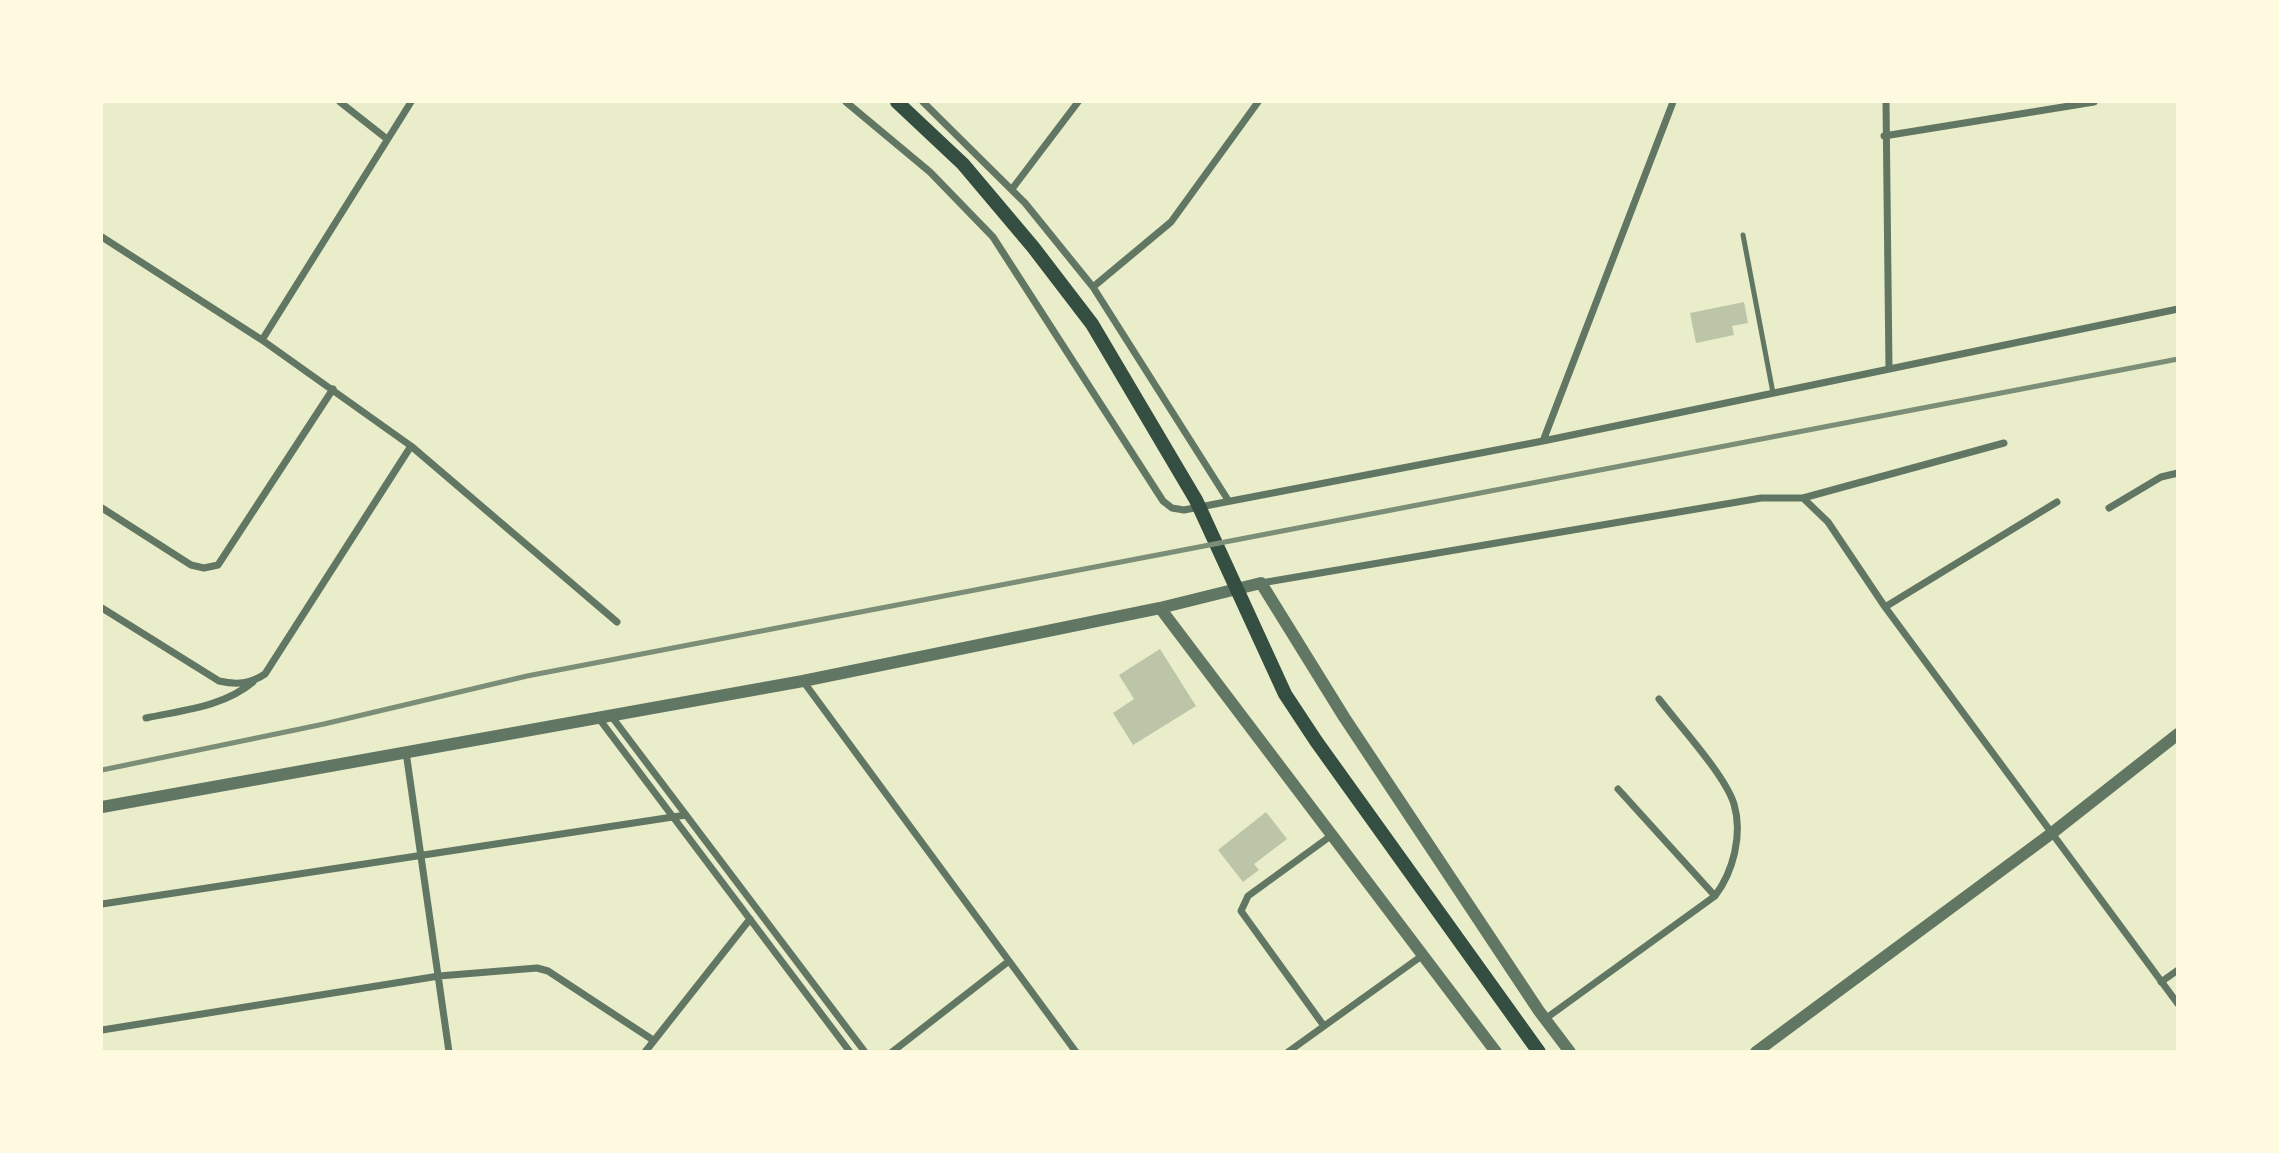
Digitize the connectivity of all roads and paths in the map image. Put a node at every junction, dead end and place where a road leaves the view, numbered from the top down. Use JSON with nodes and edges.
{"nodes":[{"id":1,"x":341,"y":102,"type":"edge"},
{"id":2,"x":411,"y":102,"type":"edge"},
{"id":3,"x":846,"y":102,"type":"edge"},
{"id":4,"x":897,"y":102,"type":"edge"},
{"id":5,"x":923,"y":102,"type":"edge"},
{"id":6,"x":1078,"y":102,"type":"edge"},
{"id":7,"x":1258,"y":102,"type":"edge"},
{"id":8,"x":1672,"y":102,"type":"edge"},
{"id":9,"x":1886,"y":102,"type":"edge"},
{"id":10,"x":2094,"y":102,"type":"edge"},
{"id":11,"x":1884,"y":136,"type":"junction"},
{"id":12,"x":387,"y":139,"type":"junction"},
{"id":13,"x":1012,"y":189,"type":"junction"},
{"id":14,"x":1743,"y":235,"type":"dead end"},
{"id":15,"x":102,"y":237,"type":"edge"},
{"id":16,"x":1093,"y":287,"type":"junction"},
{"id":17,"x":2178,"y":309,"type":"edge"},
{"id":18,"x":262,"y":340,"type":"junction"},
{"id":19,"x":1889,"y":369,"type":"junction"},
{"id":20,"x":332,"y":389,"type":"junction"},
{"id":21,"x":1773,"y":393,"type":"junction"},
{"id":22,"x":1543,"y":441,"type":"junction"},
{"id":23,"x":2004,"y":443,"type":"dead end"},
{"id":24,"x":411,"y":446,"type":"junction"},
{"id":25,"x":2178,"y":472,"type":"edge"},
{"id":26,"x":1803,"y":499,"type":"junction"},
{"id":27,"x":1228,"y":500,"type":"junction"},
{"id":28,"x":2057,"y":502,"type":"dead end"},
{"id":29,"x":102,"y":508,"type":"edge"},
{"id":30,"x":2109,"y":508,"type":"dead end"},
{"id":31,"x":1261,"y":583,"type":"junction"},
{"id":32,"x":1885,"y":607,"type":"junction"},
{"id":33,"x":102,"y":608,"type":"edge"},
{"id":34,"x":1160,"y":608,"type":"junction"},
{"id":35,"x":617,"y":622,"type":"dead end"},
{"id":36,"x":254,"y":681,"type":"junction"},
{"id":37,"x":803,"y":681,"type":"junction"},
{"id":38,"x":1659,"y":699,"type":"dead end"},
{"id":39,"x":146,"y":718,"type":"dead end"},
{"id":40,"x":606,"y":719,"type":"junction"},
{"id":41,"x":2178,"y":734,"type":"edge"},
{"id":42,"x":406,"y":752,"type":"junction"},
{"id":43,"x":1618,"y":789,"type":"dead end"},
{"id":44,"x":102,"y":807,"type":"edge"},
{"id":45,"x":686,"y":815,"type":"junction"},
{"id":46,"x":676,"y":817,"type":"junction"},
{"id":47,"x":2052,"y":833,"type":"junction"},
{"id":48,"x":1332,"y":835,"type":"junction"},
{"id":49,"x":422,"y":856,"type":"junction"},
{"id":50,"x":1715,"y":896,"type":"junction"},
{"id":51,"x":102,"y":904,"type":"edge"},
{"id":52,"x":750,"y":919,"type":"junction"},
{"id":53,"x":1423,"y":955,"type":"junction"},
{"id":54,"x":1009,"y":961,"type":"junction"},
{"id":55,"x":2178,"y":971,"type":"edge"},
{"id":56,"x":439,"y":976,"type":"junction"},
{"id":57,"x":2161,"y":982,"type":"junction"},
{"id":58,"x":2178,"y":1004,"type":"edge"},
{"id":59,"x":1545,"y":1019,"type":"junction"},
{"id":60,"x":1324,"y":1026,"type":"junction"},
{"id":61,"x":102,"y":1030,"type":"edge"},
{"id":62,"x":653,"y":1040,"type":"junction"},
{"id":63,"x":449,"y":1052,"type":"edge"},
{"id":64,"x":645,"y":1052,"type":"edge"},
{"id":65,"x":850,"y":1052,"type":"edge"},
{"id":66,"x":865,"y":1052,"type":"edge"},
{"id":67,"x":892,"y":1052,"type":"edge"},
{"id":68,"x":1076,"y":1052,"type":"edge"},
{"id":69,"x":1287,"y":1052,"type":"edge"},
{"id":70,"x":1496,"y":1052,"type":"edge"},
{"id":71,"x":1539,"y":1052,"type":"edge"},
{"id":72,"x":1570,"y":1052,"type":"edge"},
{"id":73,"x":1756,"y":1052,"type":"edge"}],
"edges":[{"from":1,"to":12,"type":"street"},
{"from":2,"to":12,"type":"street"},
{"from":3,"to":27,"type":"street"},
{"from":4,"to":71,"type":"main road"},
{"from":5,"to":13,"type":"street"},
{"from":6,"to":13,"type":"street"},
{"from":7,"to":16,"type":"street"},
{"from":8,"to":22,"type":"street"},
{"from":9,"to":11,"type":"street"},
{"from":10,"to":11,"type":"street"},
{"from":11,"to":19,"type":"street"},
{"from":12,"to":18,"type":"street"},
{"from":13,"to":16,"type":"street"},
{"from":14,"to":21,"type":"lane"},
{"from":15,"to":18,"type":"street"},
{"from":16,"to":27,"type":"street"},
{"from":17,"to":19,"type":"street"},
{"from":18,"to":20,"type":"street"},
{"from":19,"to":21,"type":"street"},
{"from":20,"to":24,"type":"street"},
{"from":20,"to":29,"type":"street"},
{"from":21,"to":22,"type":"street"},
{"from":22,"to":27,"type":"street"},
{"from":23,"to":26,"type":"street"},
{"from":24,"to":35,"type":"street"},
{"from":24,"to":36,"type":"street"},
{"from":25,"to":30,"type":"street"},
{"from":26,"to":31,"type":"street"},
{"from":26,"to":32,"type":"street"},
{"from":28,"to":32,"type":"street"},
{"from":31,"to":34,"type":"street"},
{"from":31,"to":59,"type":"street"},
{"from":32,"to":47,"type":"street"},
{"from":33,"to":36,"type":"street"},
{"from":34,"to":37,"type":"street"},
{"from":34,"to":48,"type":"street"},
{"from":36,"to":39,"type":"street"},
{"from":37,"to":40,"type":"street"},
{"from":37,"to":54,"type":"street"},
{"from":38,"to":50,"type":"street"},
{"from":40,"to":42,"type":"street"},
{"from":40,"to":45,"type":"street"},
{"from":40,"to":46,"type":"street"},
{"from":41,"to":47,"type":"street"},
{"from":42,"to":44,"type":"street"},
{"from":42,"to":49,"type":"street"},
{"from":43,"to":50,"type":"street"},
{"from":45,"to":46,"type":"street"},
{"from":45,"to":66,"type":"street"},
{"from":46,"to":49,"type":"street"},
{"from":46,"to":52,"type":"street"},
{"from":47,"to":57,"type":"street"},
{"from":47,"to":73,"type":"street"},
{"from":48,"to":53,"type":"street"},
{"from":48,"to":60,"type":"street"},
{"from":49,"to":51,"type":"street"},
{"from":49,"to":56,"type":"street"},
{"from":50,"to":59,"type":"street"},
{"from":52,"to":62,"type":"street"},
{"from":52,"to":65,"type":"street"},
{"from":53,"to":60,"type":"street"},
{"from":53,"to":70,"type":"street"},
{"from":54,"to":67,"type":"street"},
{"from":54,"to":68,"type":"street"},
{"from":55,"to":57,"type":"street"},
{"from":56,"to":61,"type":"street"},
{"from":56,"to":62,"type":"street"},
{"from":56,"to":63,"type":"street"},
{"from":57,"to":58,"type":"street"},
{"from":59,"to":72,"type":"street"},
{"from":60,"to":69,"type":"street"},
{"from":62,"to":64,"type":"street"}]}
